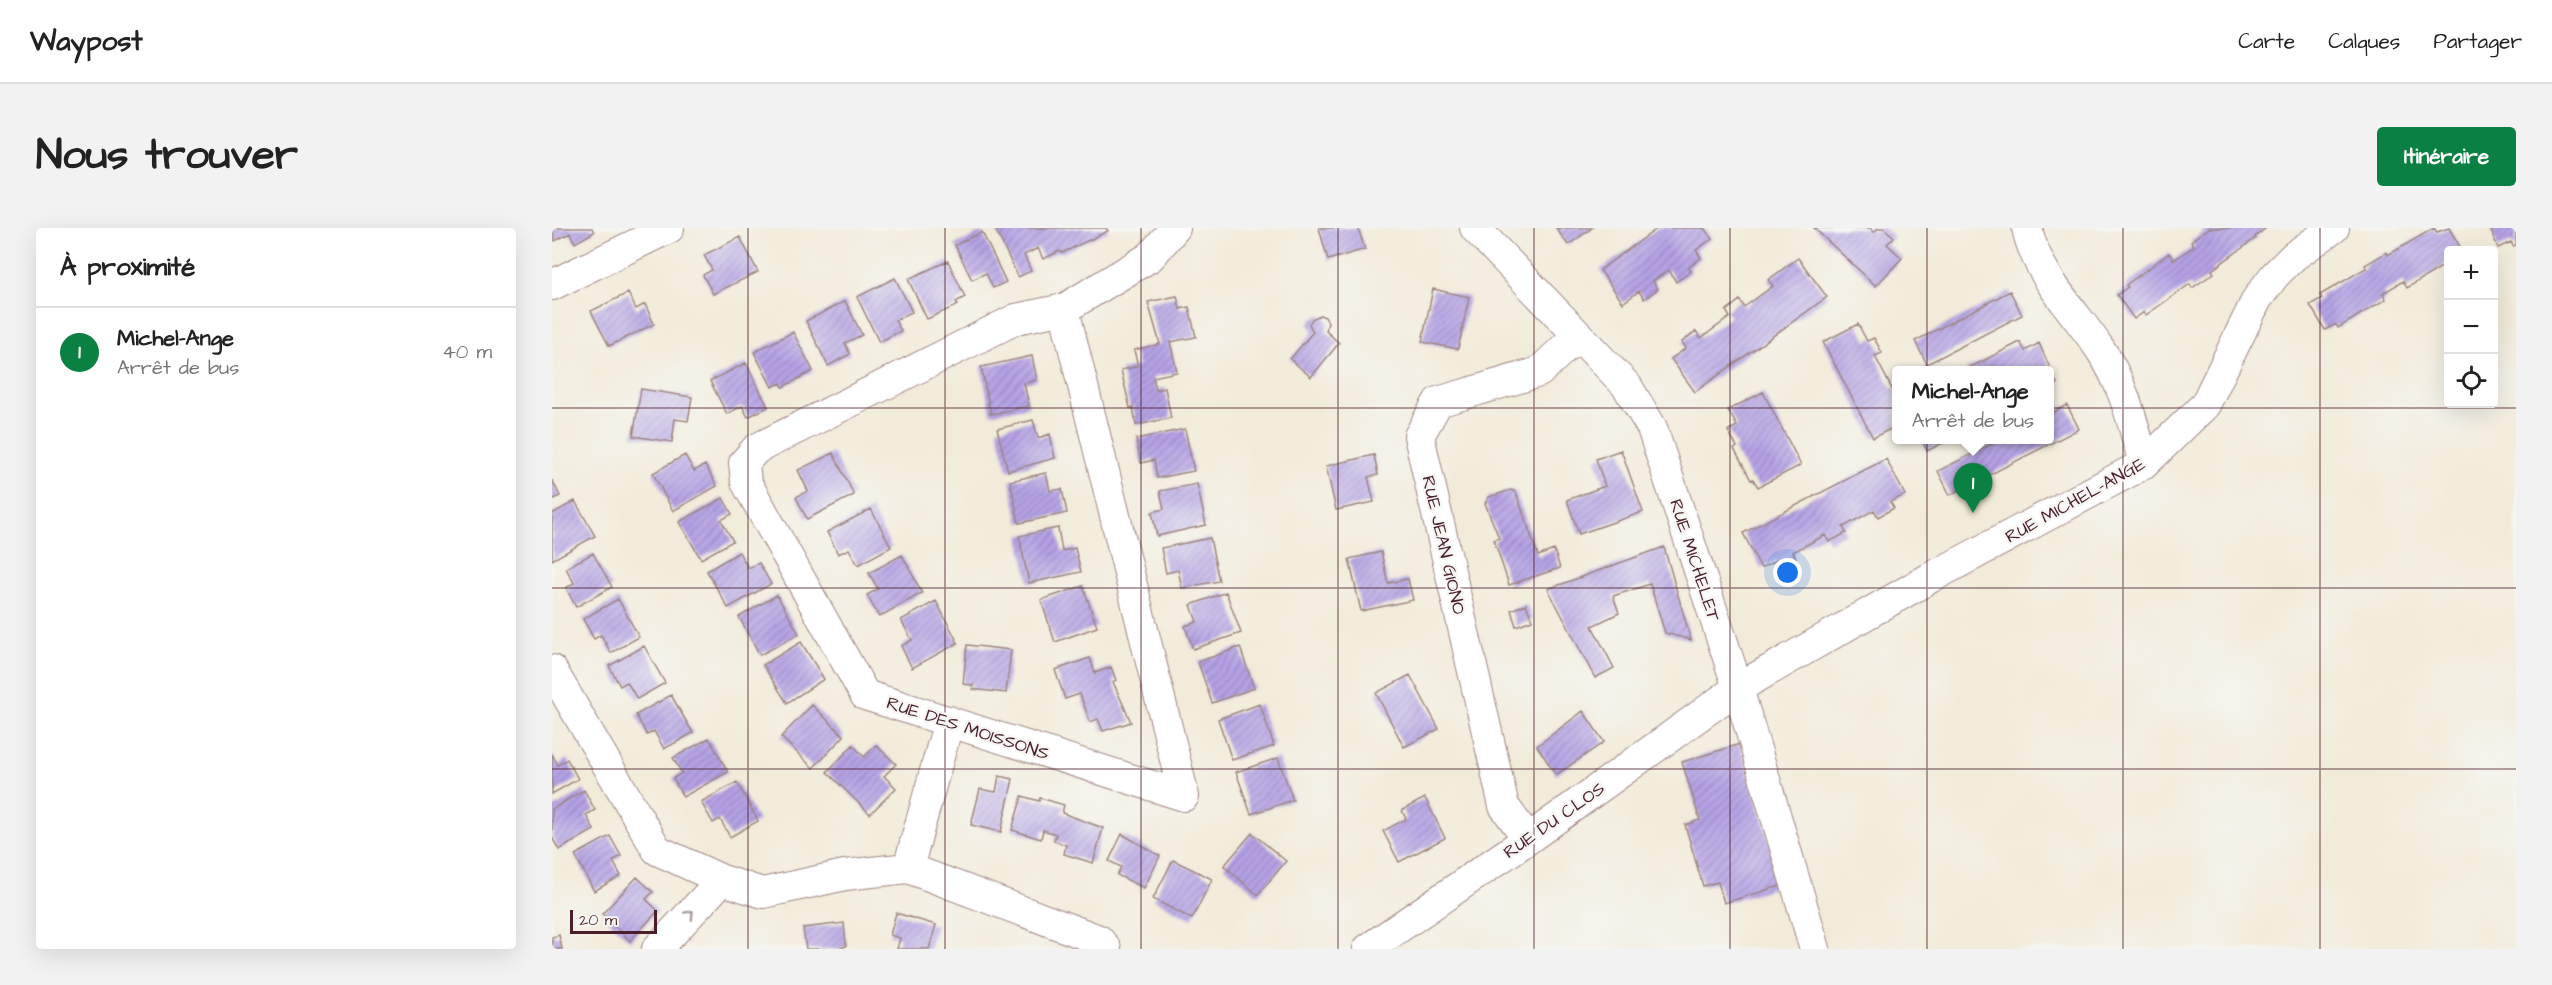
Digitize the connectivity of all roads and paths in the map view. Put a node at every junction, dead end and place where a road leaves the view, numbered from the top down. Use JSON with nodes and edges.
{"nodes":[{"id":1,"x":669,"y":228,"type":"edge"},
{"id":2,"x":1175,"y":228,"type":"edge"},
{"id":3,"x":1475,"y":228,"type":"edge"},
{"id":4,"x":2027,"y":228,"type":"edge"},
{"id":5,"x":2334,"y":228,"type":"edge"},
{"id":6,"x":552,"y":285,"type":"edge"},
{"id":7,"x":1064,"y":309,"type":"junction"},
{"id":8,"x":1578,"y":335,"type":"junction"},
{"id":9,"x":2144,"y":464,"type":"junction"},
{"id":10,"x":552,"y":670,"type":"edge"},
{"id":11,"x":1738,"y":688,"type":"junction"},
{"id":12,"x":949,"y":721,"type":"junction"},
{"id":13,"x":1528,"y":839,"type":"junction"},
{"id":14,"x":908,"y":868,"type":"junction"},
{"id":15,"x":722,"y":880,"type":"junction"},
{"id":16,"x":657,"y":949,"type":"edge"},
{"id":17,"x":1106,"y":949,"type":"edge"},
{"id":18,"x":1368,"y":949,"type":"edge"},
{"id":19,"x":1815,"y":949,"type":"edge"}],
"edges":[{"from":1,"to":6,"type":"street"},
{"from":2,"to":7,"type":"street","name":"RUE DES MOISSONS"},
{"from":3,"to":8,"type":"street","name":"RUE MICHELET"},
{"from":4,"to":9,"type":"street"},
{"from":5,"to":9,"type":"street","name":"RUE MICHEL-ANGE"},
{"from":7,"to":12,"type":"street","name":"RUE DES MOISSONS"},
{"from":7,"to":12,"type":"street","name":"RUE DES MOISSONS"},
{"from":8,"to":11,"type":"street","name":"RUE MICHELET"},
{"from":8,"to":13,"type":"street","name":"RUE JEAN GIONO"},
{"from":9,"to":11,"type":"street","name":"RUE MICHEL-ANGE"},
{"from":10,"to":15,"type":"street"},
{"from":11,"to":13,"type":"street","name":"RUE DU CLOS"},
{"from":11,"to":19,"type":"street","name":"RUE MICHELET"},
{"from":12,"to":14,"type":"street"},
{"from":13,"to":18,"type":"street","name":"RUE DU CLOS"},
{"from":14,"to":15,"type":"street"},
{"from":14,"to":17,"type":"street"},
{"from":16,"to":15,"type":"street","one_way":true}]}
